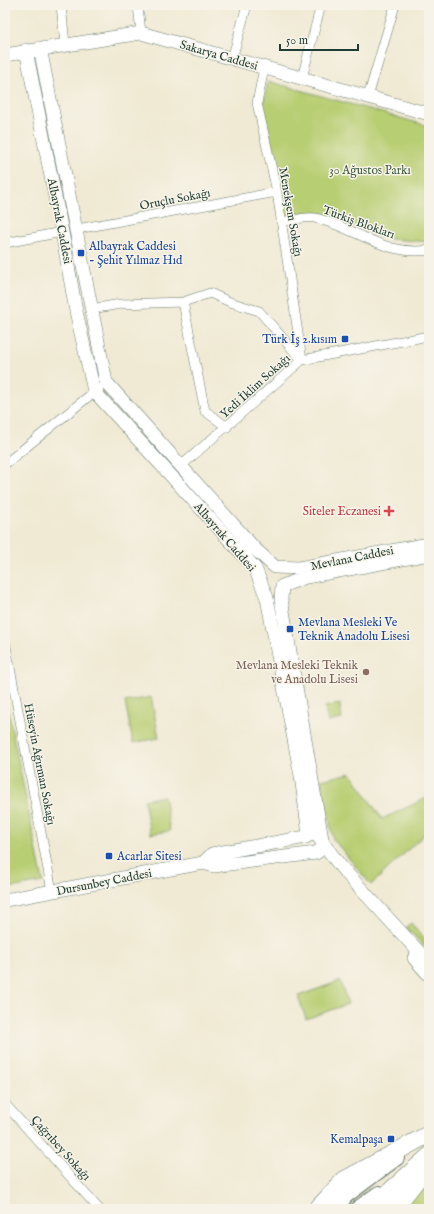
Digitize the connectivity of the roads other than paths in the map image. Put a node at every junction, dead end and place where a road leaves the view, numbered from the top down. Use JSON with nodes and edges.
{"nodes":[{"id":1,"x":61,"y":5,"type":"edge"},
{"id":2,"x":138,"y":5,"type":"edge"},
{"id":3,"x":247,"y":5,"type":"edge"},
{"id":4,"x":321,"y":5,"type":"edge"},
{"id":5,"x":395,"y":5,"type":"edge"},
{"id":6,"x":141,"y":33,"type":"junction"},
{"id":7,"x":65,"y":44,"type":"junction"},
{"id":8,"x":40,"y":48,"type":"junction"},
{"id":9,"x":26,"y":50,"type":"junction"},
{"id":10,"x":5,"y":55,"type":"edge"},
{"id":11,"x":232,"y":59,"type":"junction"},
{"id":12,"x":264,"y":68,"type":"junction"},
{"id":13,"x":302,"y":78,"type":"junction"},
{"id":14,"x":368,"y":97,"type":"junction"},
{"id":15,"x":429,"y":114,"type":"edge"},
{"id":16,"x":277,"y":192,"type":"junction"},
{"id":17,"x":281,"y":222,"type":"junction"},
{"id":18,"x":77,"y":229,"type":"junction"},
{"id":19,"x":62,"y":232,"type":"junction"},
{"id":20,"x":5,"y":243,"type":"edge"},
{"id":21,"x":429,"y":250,"type":"edge"},
{"id":22,"x":183,"y":302,"type":"junction"},
{"id":23,"x":91,"y":310,"type":"junction"},
{"id":24,"x":76,"y":311,"type":"junction"},
{"id":25,"x":429,"y":336,"type":"edge"},
{"id":26,"x":302,"y":360,"type":"junction"},
{"id":27,"x":106,"y":382,"type":"junction"},
{"id":28,"x":94,"y":391,"type":"junction"},
{"id":29,"x":226,"y":428,"type":"junction"},
{"id":30,"x":5,"y":464,"type":"edge"},
{"id":31,"x":180,"y":466,"type":"junction"},
{"id":32,"x":170,"y":475,"type":"junction"},
{"id":33,"x":429,"y":544,"type":"edge"},
{"id":34,"x":429,"y":554,"type":"edge"},
{"id":35,"x":275,"y":567,"type":"junction"},
{"id":36,"x":262,"y":582,"type":"junction"},
{"id":37,"x":282,"y":586,"type":"junction"},
{"id":38,"x":5,"y":640,"type":"edge"},
{"id":39,"x":307,"y":836,"type":"junction"},
{"id":40,"x":323,"y":840,"type":"junction"},
{"id":41,"x":313,"y":853,"type":"junction"},
{"id":42,"x":203,"y":863,"type":"junction"},
{"id":43,"x":52,"y":891,"type":"junction"},
{"id":44,"x":5,"y":900,"type":"edge"},
{"id":45,"x":429,"y":963,"type":"edge"},
{"id":46,"x":429,"y":975,"type":"edge"},
{"id":47,"x":5,"y":1104,"type":"edge"},
{"id":48,"x":429,"y":1134,"type":"edge"},
{"id":49,"x":429,"y":1156,"type":"edge"},
{"id":50,"x":429,"y":1166,"type":"edge"},
{"id":51,"x":344,"y":1180,"type":"junction"},
{"id":52,"x":99,"y":1209,"type":"edge"},
{"id":53,"x":317,"y":1209,"type":"edge"},
{"id":54,"x":320,"y":1209,"type":"edge"},
{"id":55,"x":335,"y":1209,"type":"edge"},
{"id":56,"x":357,"y":1209,"type":"edge"},
{"id":57,"x":370,"y":1209,"type":"edge"},
{"id":58,"x":394,"y":1209,"type":"edge"}],
"edges":[{"from":1,"to":7,"type":"street"},
{"from":2,"to":6,"type":"street"},
{"from":3,"to":11,"type":"street"},
{"from":4,"to":13,"type":"street"},
{"from":5,"to":14,"type":"street"},
{"from":6,"to":7,"type":"street","name":"Sakarya Caddesi"},
{"from":6,"to":11,"type":"street","name":"Sakarya Caddesi"},
{"from":7,"to":8,"type":"street","name":"Sakarya Caddesi"},
{"from":8,"to":9,"type":"street","name":"Sakarya Caddesi"},
{"from":8,"to":18,"type":"street","name":"Albayrak Caddesi"},
{"from":9,"to":10,"type":"street","name":"Sakarya Caddesi"},
{"from":9,"to":19,"type":"street","name":"Albayrak Caddesi"},
{"from":11,"to":12,"type":"street","name":"Sakarya Caddesi"},
{"from":12,"to":13,"type":"street","name":"Sakarya Caddesi"},
{"from":12,"to":16,"type":"street","name":"Menekşem Sokağı"},
{"from":13,"to":14,"type":"street","name":"Sakarya Caddesi"},
{"from":14,"to":15,"type":"street","name":"Sakarya Caddesi"},
{"from":16,"to":17,"type":"street","name":"Menekşem Sokağı"},
{"from":16,"to":18,"type":"street","name":"Oruçlu Sokağı"},
{"from":17,"to":21,"type":"street","name":"Türkiş Blokları"},
{"from":17,"to":26,"type":"street","name":"Menekşem Sokağı"},
{"from":18,"to":19,"type":"street"},
{"from":18,"to":23,"type":"street","name":"Albayrak Caddesi"},
{"from":19,"to":20,"type":"street"},
{"from":19,"to":24,"type":"street","name":"Albayrak Caddesi"},
{"from":22,"to":23,"type":"street"},
{"from":22,"to":26,"type":"street"},
{"from":22,"to":29,"type":"street"},
{"from":23,"to":24,"type":"street"},
{"from":23,"to":27,"type":"street","name":"Albayrak Caddesi"},
{"from":24,"to":28,"type":"street","name":"Albayrak Caddesi"},
{"from":25,"to":26,"type":"street","name":"Yedi İklim Sokağı"},
{"from":26,"to":29,"type":"street","name":"Yedi İklim Sokağı"},
{"from":27,"to":28,"type":"street"},
{"from":27,"to":31,"type":"street","name":"Albayrak Caddesi"},
{"from":28,"to":30,"type":"street"},
{"from":28,"to":32,"type":"street","name":"Albayrak Caddesi"},
{"from":29,"to":31,"type":"street","name":"Yedi İklim Sokağı"},
{"from":31,"to":32,"type":"street"},
{"from":31,"to":35,"type":"street","name":"Albayrak Caddesi"},
{"from":32,"to":36,"type":"street","name":"Albayrak Caddesi"},
{"from":33,"to":35,"type":"street","name":"Mevlana Caddesi"},
{"from":34,"to":37,"type":"street","name":"Mevlana Caddesi"},
{"from":35,"to":36,"type":"street"},
{"from":35,"to":37,"type":"street"},
{"from":36,"to":37,"type":"street"},
{"from":36,"to":39,"type":"street","name":"Albayrak Caddesi"},
{"from":37,"to":40,"type":"street"},
{"from":38,"to":43,"type":"street","name":"Hüseyin Ağırman Sokağı"},
{"from":39,"to":40,"type":"street","name":"Dursunbey Caddesi"},
{"from":39,"to":41,"type":"street"},
{"from":39,"to":42,"type":"street","name":"Dursunbey Caddesi"},
{"from":40,"to":41,"type":"street"},
{"from":40,"to":45,"type":"street"},
{"from":41,"to":42,"type":"street","name":"Dursunbey Caddesi"},
{"from":41,"to":46,"type":"street"},
{"from":42,"to":43,"type":"street","name":"Dursunbey Caddesi"},
{"from":43,"to":44,"type":"street","name":"Dursunbey Caddesi"},
{"from":47,"to":52,"type":"street","name":"Çağrıbey Sokağı"},
{"from":48,"to":51,"type":"highway"},
{"from":48,"to":55,"type":"main road"},
{"from":49,"to":56,"type":"main road"},
{"from":49,"to":57,"type":"highway"},
{"from":50,"to":58,"type":"highway"},
{"from":51,"to":53,"type":"highway"},
{"from":51,"to":54,"type":"highway"}]}
